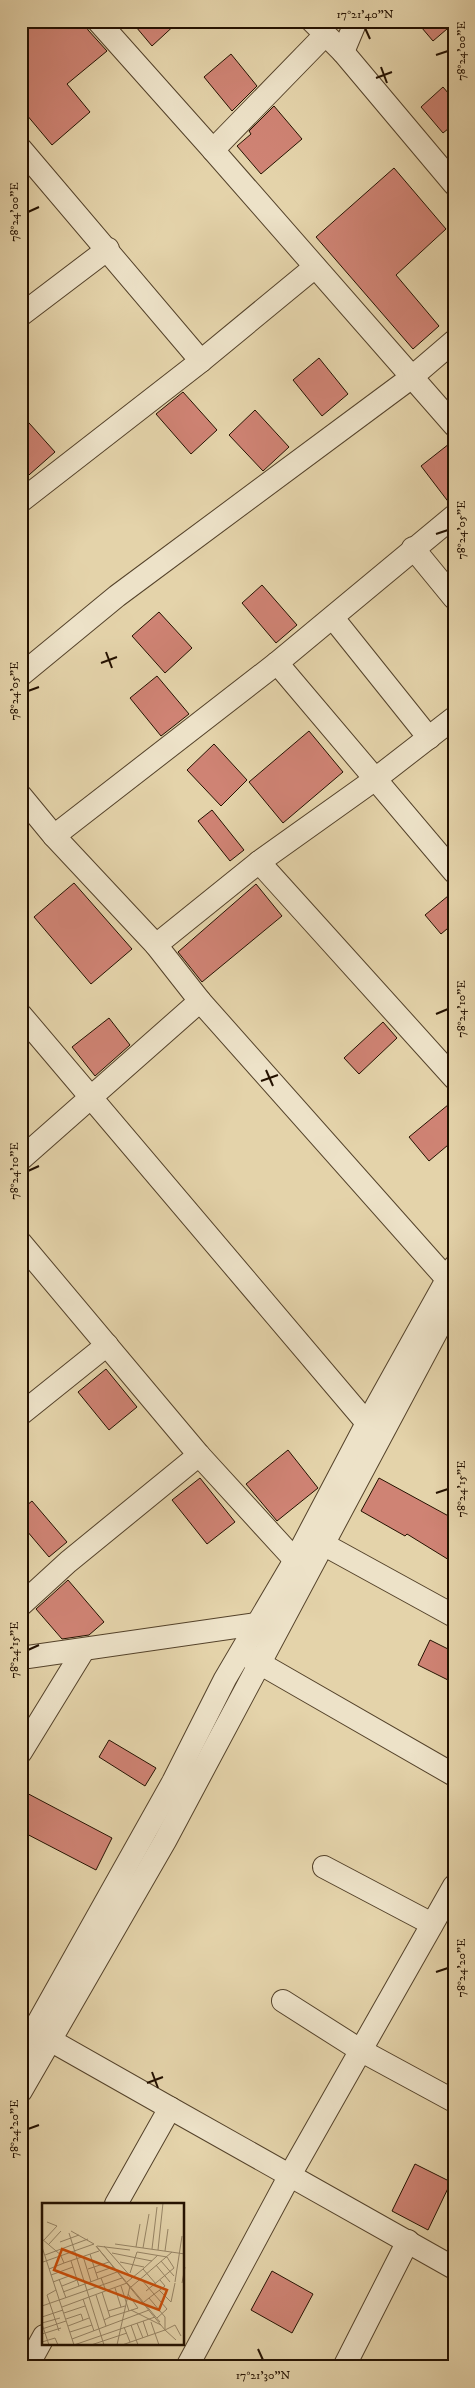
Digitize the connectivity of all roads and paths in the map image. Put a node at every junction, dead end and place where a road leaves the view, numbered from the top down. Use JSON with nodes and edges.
{"nodes":[{"id":1,"x":98,"y":21,"type":"edge"},
{"id":2,"x":356,"y":21,"type":"edge"},
{"id":3,"x":318,"y":28,"type":"edge"},
{"id":4,"x":343,"y":52,"type":"junction"},
{"id":5,"x":21,"y":149,"type":"edge"},
{"id":6,"x":212,"y":150,"type":"junction"},
{"id":7,"x":454,"y":184,"type":"edge"},
{"id":8,"x":108,"y":249,"type":"junction"},
{"id":9,"x":315,"y":268,"type":"junction"},
{"id":10,"x":21,"y":315,"type":"edge"},
{"id":11,"x":454,"y":341,"type":"edge"},
{"id":12,"x":201,"y":361,"type":"junction"},
{"id":13,"x":412,"y":377,"type":"junction"},
{"id":14,"x":454,"y":425,"type":"edge"},
{"id":15,"x":21,"y":501,"type":"edge"},
{"id":16,"x":454,"y":516,"type":"edge"},
{"id":17,"x":413,"y":548,"type":"junction"},
{"id":18,"x":454,"y":598,"type":"edge"},
{"id":19,"x":332,"y":618,"type":"junction"},
{"id":20,"x":276,"y":663,"type":"junction"},
{"id":21,"x":21,"y":675,"type":"edge"},
{"id":22,"x":454,"y":718,"type":"edge"},
{"id":23,"x":429,"y":738,"type":"junction"},
{"id":24,"x":374,"y":780,"type":"junction"},
{"id":25,"x":21,"y":796,"type":"edge"},
{"id":26,"x":54,"y":836,"type":"junction"},
{"id":27,"x":259,"y":862,"type":"junction"},
{"id":28,"x":454,"y":872,"type":"edge"},
{"id":29,"x":156,"y":945,"type":"junction"},
{"id":30,"x":200,"y":1002,"type":"junction"},
{"id":31,"x":21,"y":1015,"type":"edge"},
{"id":32,"x":454,"y":1078,"type":"edge"},
{"id":33,"x":91,"y":1098,"type":"junction"},
{"id":34,"x":21,"y":1159,"type":"edge"},
{"id":35,"x":21,"y":1243,"type":"edge"},
{"id":36,"x":451,"y":1295,"type":"edge"},
{"id":37,"x":107,"y":1345,"type":"junction"},
{"id":38,"x":21,"y":1414,"type":"edge"},
{"id":39,"x":367,"y":1423,"type":"junction"},
{"id":40,"x":199,"y":1455,"type":"junction"},
{"id":41,"x":323,"y":1544,"type":"junction"},
{"id":42,"x":295,"y":1560,"type":"junction"},
{"id":43,"x":21,"y":1604,"type":"edge"},
{"id":44,"x":449,"y":1607,"type":"edge"},
{"id":45,"x":266,"y":1629,"type":"junction"},
{"id":46,"x":82,"y":1651,"type":"junction"},
{"id":47,"x":21,"y":1658,"type":"edge"},
{"id":48,"x":251,"y":1658,"type":"junction"},
{"id":49,"x":21,"y":1752,"type":"edge"},
{"id":50,"x":454,"y":1776,"type":"edge"},
{"id":51,"x":324,"y":1866,"type":"dead end"},
{"id":52,"x":454,"y":1886,"type":"edge"},
{"id":53,"x":432,"y":1924,"type":"junction"},
{"id":54,"x":283,"y":2001,"type":"dead end"},
{"id":55,"x":50,"y":2040,"type":"junction"},
{"id":56,"x":360,"y":2050,"type":"junction"},
{"id":57,"x":21,"y":2053,"type":"edge"},
{"id":58,"x":21,"y":2091,"type":"edge"},
{"id":59,"x":454,"y":2101,"type":"edge"},
{"id":60,"x":170,"y":2108,"type":"junction"},
{"id":61,"x":290,"y":2175,"type":"junction"},
{"id":62,"x":117,"y":2203,"type":"edge"},
{"id":63,"x":408,"y":2241,"type":"junction"},
{"id":64,"x":454,"y":2268,"type":"edge"},
{"id":65,"x":42,"y":2340,"type":"edge"},
{"id":66,"x":27,"y":2367,"type":"edge"},
{"id":67,"x":187,"y":2367,"type":"edge"},
{"id":68,"x":344,"y":2367,"type":"edge"}],
"edges":[{"from":1,"to":6,"type":"street"},
{"from":2,"to":4,"type":"street"},
{"from":3,"to":4,"type":"street"},
{"from":3,"to":6,"type":"street"},
{"from":4,"to":7,"type":"street"},
{"from":5,"to":8,"type":"street"},
{"from":6,"to":9,"type":"street"},
{"from":8,"to":10,"type":"street"},
{"from":8,"to":12,"type":"street"},
{"from":9,"to":12,"type":"street"},
{"from":9,"to":13,"type":"street"},
{"from":11,"to":13,"type":"street"},
{"from":12,"to":15,"type":"street"},
{"from":13,"to":14,"type":"street"},
{"from":13,"to":21,"type":"street"},
{"from":16,"to":17,"type":"street"},
{"from":17,"to":18,"type":"street"},
{"from":17,"to":19,"type":"street"},
{"from":19,"to":20,"type":"street"},
{"from":19,"to":23,"type":"street"},
{"from":20,"to":24,"type":"street"},
{"from":20,"to":26,"type":"street"},
{"from":22,"to":23,"type":"street"},
{"from":23,"to":24,"type":"street"},
{"from":24,"to":27,"type":"street"},
{"from":24,"to":28,"type":"street"},
{"from":25,"to":26,"type":"street"},
{"from":26,"to":29,"type":"street"},
{"from":27,"to":29,"type":"street"},
{"from":27,"to":32,"type":"street"},
{"from":29,"to":30,"type":"street"},
{"from":30,"to":33,"type":"street"},
{"from":30,"to":36,"type":"street"},
{"from":31,"to":33,"type":"street"},
{"from":33,"to":34,"type":"street"},
{"from":33,"to":39,"type":"street"},
{"from":35,"to":37,"type":"street"},
{"from":36,"to":39,"type":"street"},
{"from":36,"to":41,"type":"street"},
{"from":37,"to":38,"type":"street"},
{"from":37,"to":40,"type":"street"},
{"from":39,"to":42,"type":"street"},
{"from":40,"to":42,"type":"street"},
{"from":40,"to":43,"type":"street"},
{"from":41,"to":44,"type":"street"},
{"from":41,"to":45,"type":"street"},
{"from":42,"to":45,"type":"street"},
{"from":45,"to":46,"type":"street"},
{"from":45,"to":48,"type":"street"},
{"from":46,"to":47,"type":"street"},
{"from":46,"to":49,"type":"street"},
{"from":48,"to":50,"type":"street"},
{"from":48,"to":55,"type":"street"},
{"from":48,"to":57,"type":"street"},
{"from":51,"to":53,"type":"street"},
{"from":52,"to":53,"type":"street"},
{"from":53,"to":56,"type":"street"},
{"from":54,"to":56,"type":"street"},
{"from":55,"to":58,"type":"street"},
{"from":55,"to":60,"type":"street"},
{"from":56,"to":59,"type":"street"},
{"from":56,"to":61,"type":"street"},
{"from":60,"to":61,"type":"street"},
{"from":60,"to":62,"type":"street"},
{"from":61,"to":63,"type":"street"},
{"from":61,"to":67,"type":"street"},
{"from":63,"to":64,"type":"street"},
{"from":63,"to":68,"type":"street"},
{"from":65,"to":66,"type":"street"}]}
